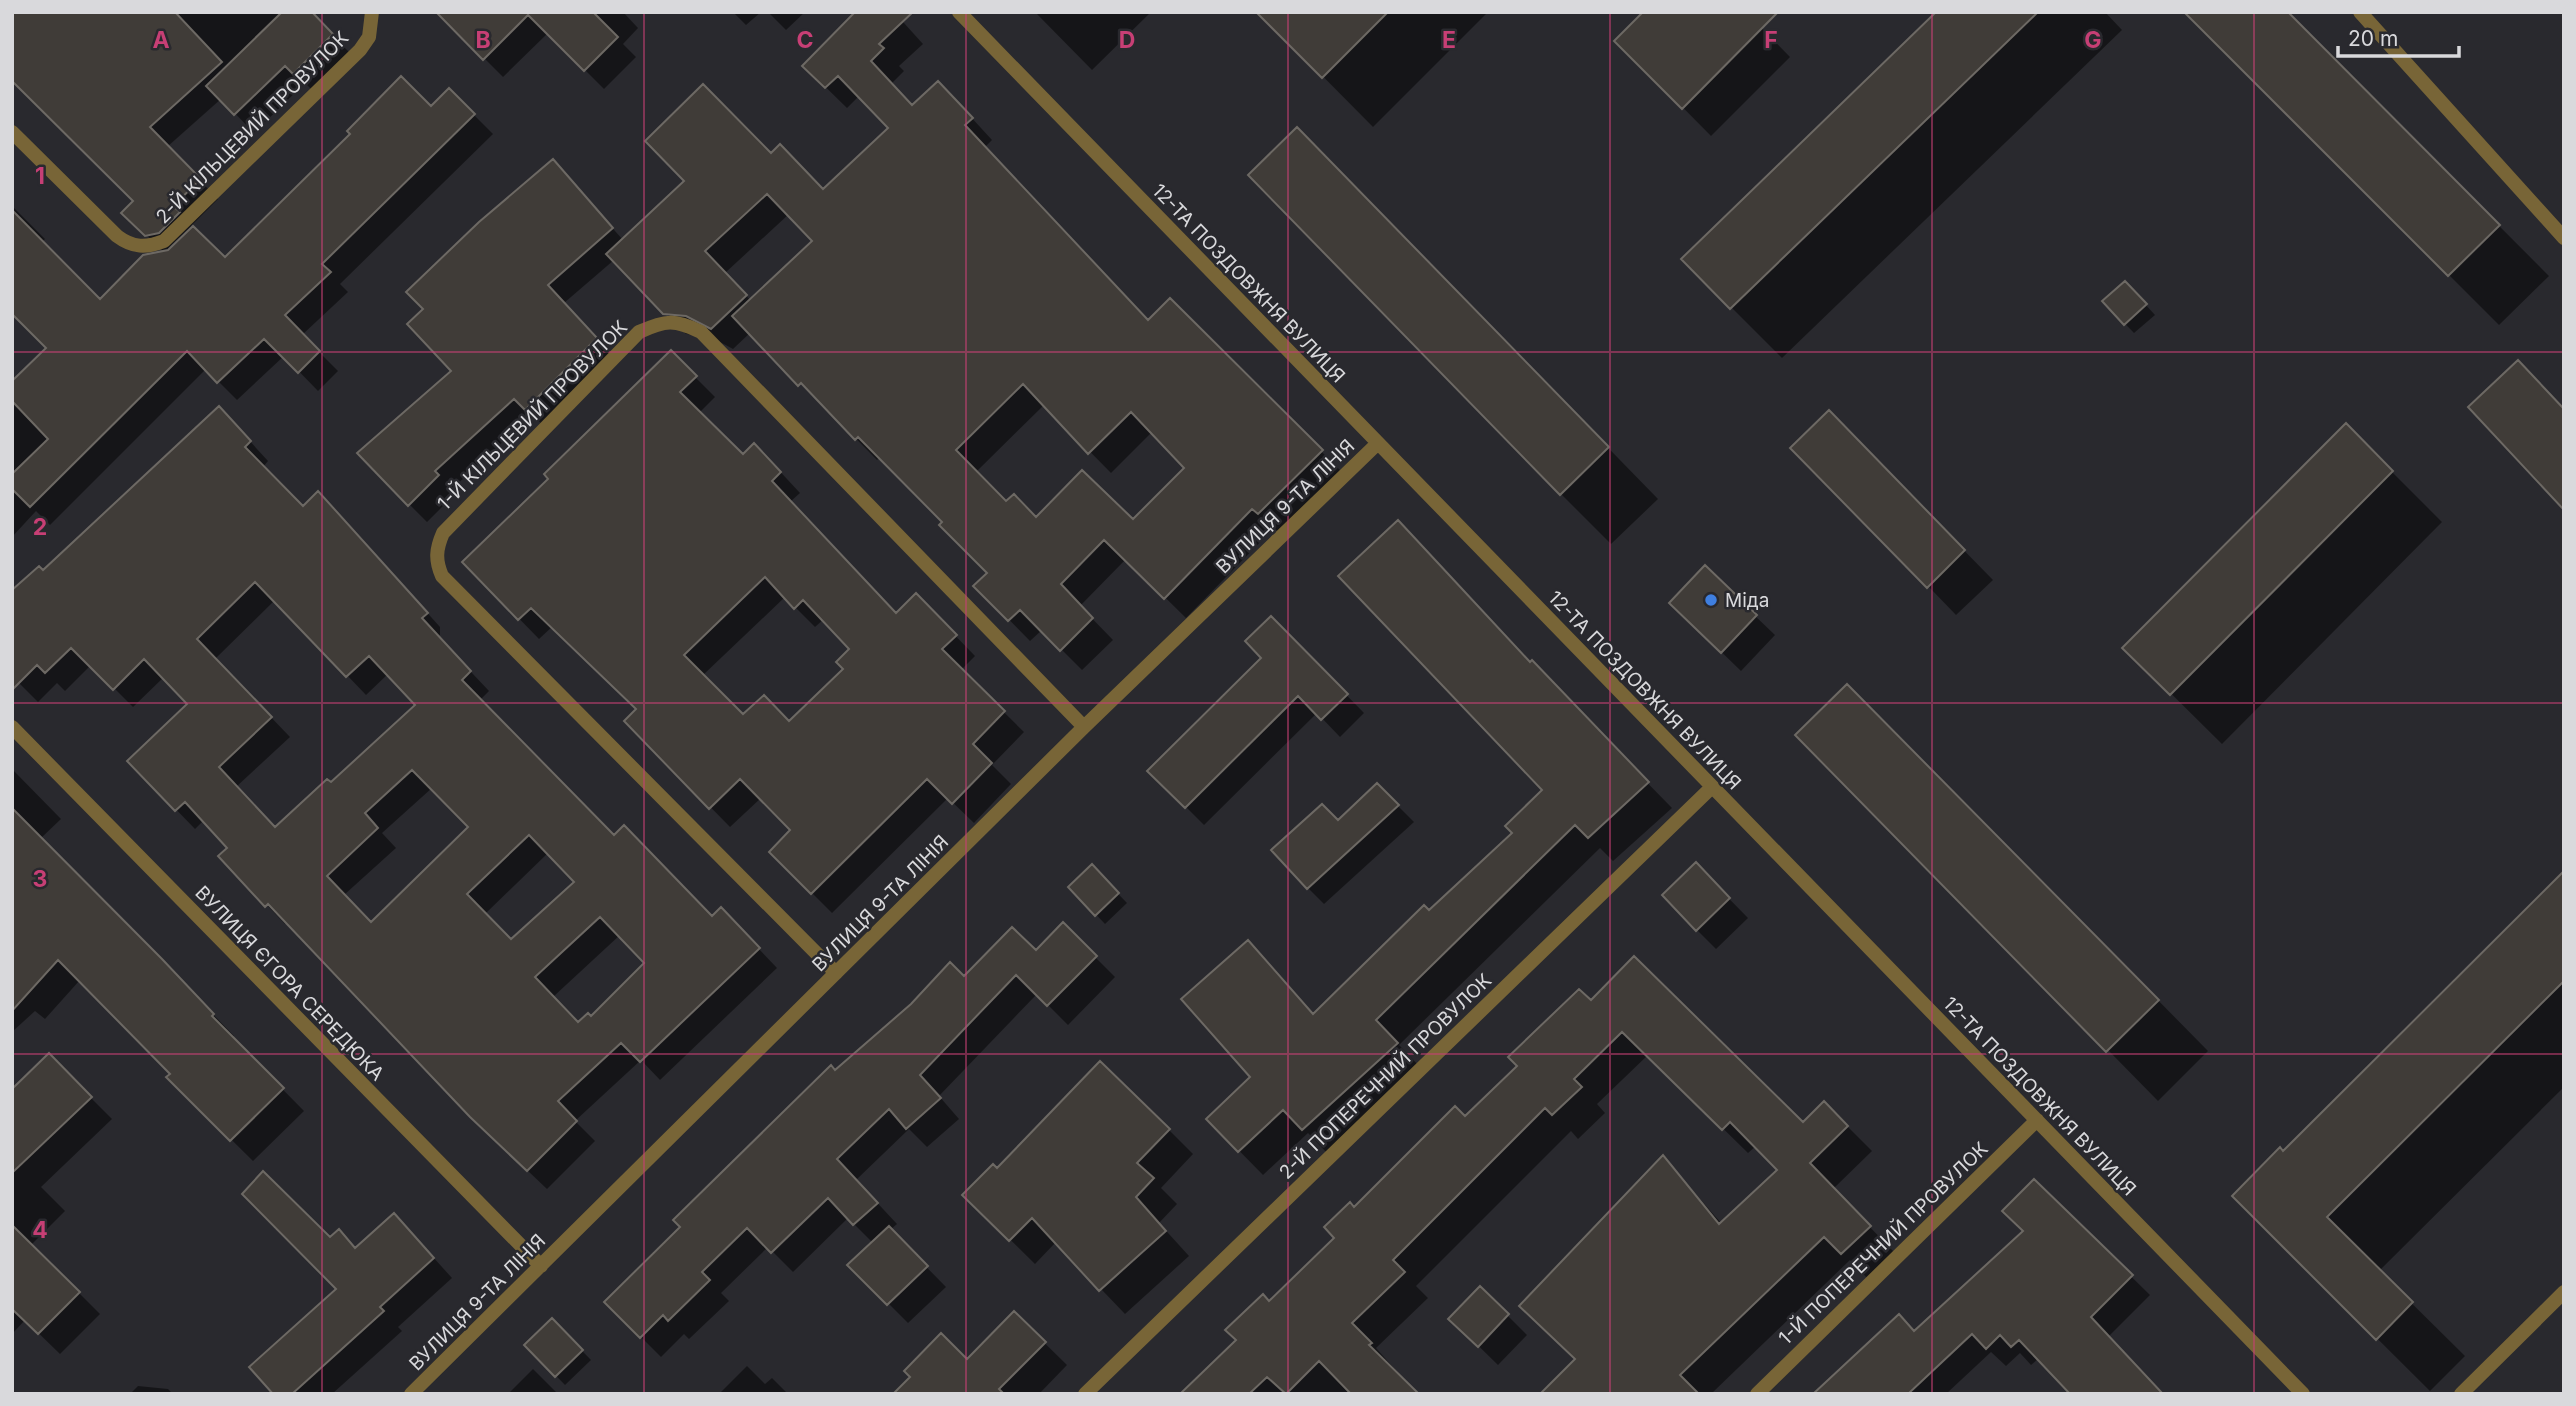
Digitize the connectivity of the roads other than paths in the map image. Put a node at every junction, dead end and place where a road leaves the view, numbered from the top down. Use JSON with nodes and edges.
{"nodes":[{"id":1,"x":372,"y":12,"type":"edge"},
{"id":2,"x":959,"y":12,"type":"edge"},
{"id":3,"x":2360,"y":12,"type":"edge"},
{"id":4,"x":12,"y":132,"type":"edge"},
{"id":5,"x":2564,"y":238,"type":"edge"},
{"id":6,"x":1378,"y":443,"type":"junction"},
{"id":7,"x":12,"y":727,"type":"edge"},
{"id":8,"x":1084,"y":727,"type":"junction"},
{"id":9,"x":1712,"y":787,"type":"junction"},
{"id":10,"x":836,"y":973,"type":"junction"},
{"id":11,"x":2037,"y":1120,"type":"junction"},
{"id":12,"x":541,"y":1266,"type":"junction"},
{"id":13,"x":2564,"y":1292,"type":"edge"},
{"id":14,"x":411,"y":1394,"type":"edge"},
{"id":15,"x":1084,"y":1394,"type":"edge"},
{"id":16,"x":1757,"y":1394,"type":"edge"},
{"id":17,"x":2303,"y":1394,"type":"edge"},
{"id":18,"x":2460,"y":1394,"type":"edge"}],
"edges":[{"from":1,"to":4,"type":"street","name":"2-Й КІЛЬЦЕВИЙ ПРОВУЛОК"},
{"from":2,"to":6,"type":"street","name":"12-ТА ПОЗДОВЖНЯ ВУЛИЦЯ"},
{"from":3,"to":5,"type":"street"},
{"from":6,"to":8,"type":"street","name":"ВУЛИЦЯ 9-ТА ЛІНІЯ"},
{"from":6,"to":9,"type":"street","name":"12-ТА ПОЗДОВЖНЯ ВУЛИЦЯ"},
{"from":7,"to":12,"type":"street","name":"ВУЛИЦЯ ЄГОРА СЕРЕДЮКА"},
{"from":8,"to":10,"type":"street","name":"ВУЛИЦЯ 9-ТА ЛІНІЯ"},
{"from":8,"to":10,"type":"street","name":"1-Й КІЛЬЦЕВИЙ ПРОВУЛОК"},
{"from":9,"to":11,"type":"street","name":"12-ТА ПОЗДОВЖНЯ ВУЛИЦЯ"},
{"from":9,"to":15,"type":"street","name":"2-Й ПОПЕРЕЧНИЙ ПРОВУЛОК"},
{"from":10,"to":12,"type":"street","name":"ВУЛИЦЯ 9-ТА ЛІНІЯ"},
{"from":11,"to":16,"type":"street","name":"1-Й ПОПЕРЕЧНИЙ ПРОВУЛОК"},
{"from":11,"to":17,"type":"street","name":"12-ТА ПОЗДОВЖНЯ ВУЛИЦЯ"},
{"from":12,"to":14,"type":"street","name":"ВУЛИЦЯ 9-ТА ЛІНІЯ"},
{"from":13,"to":18,"type":"street"}]}
